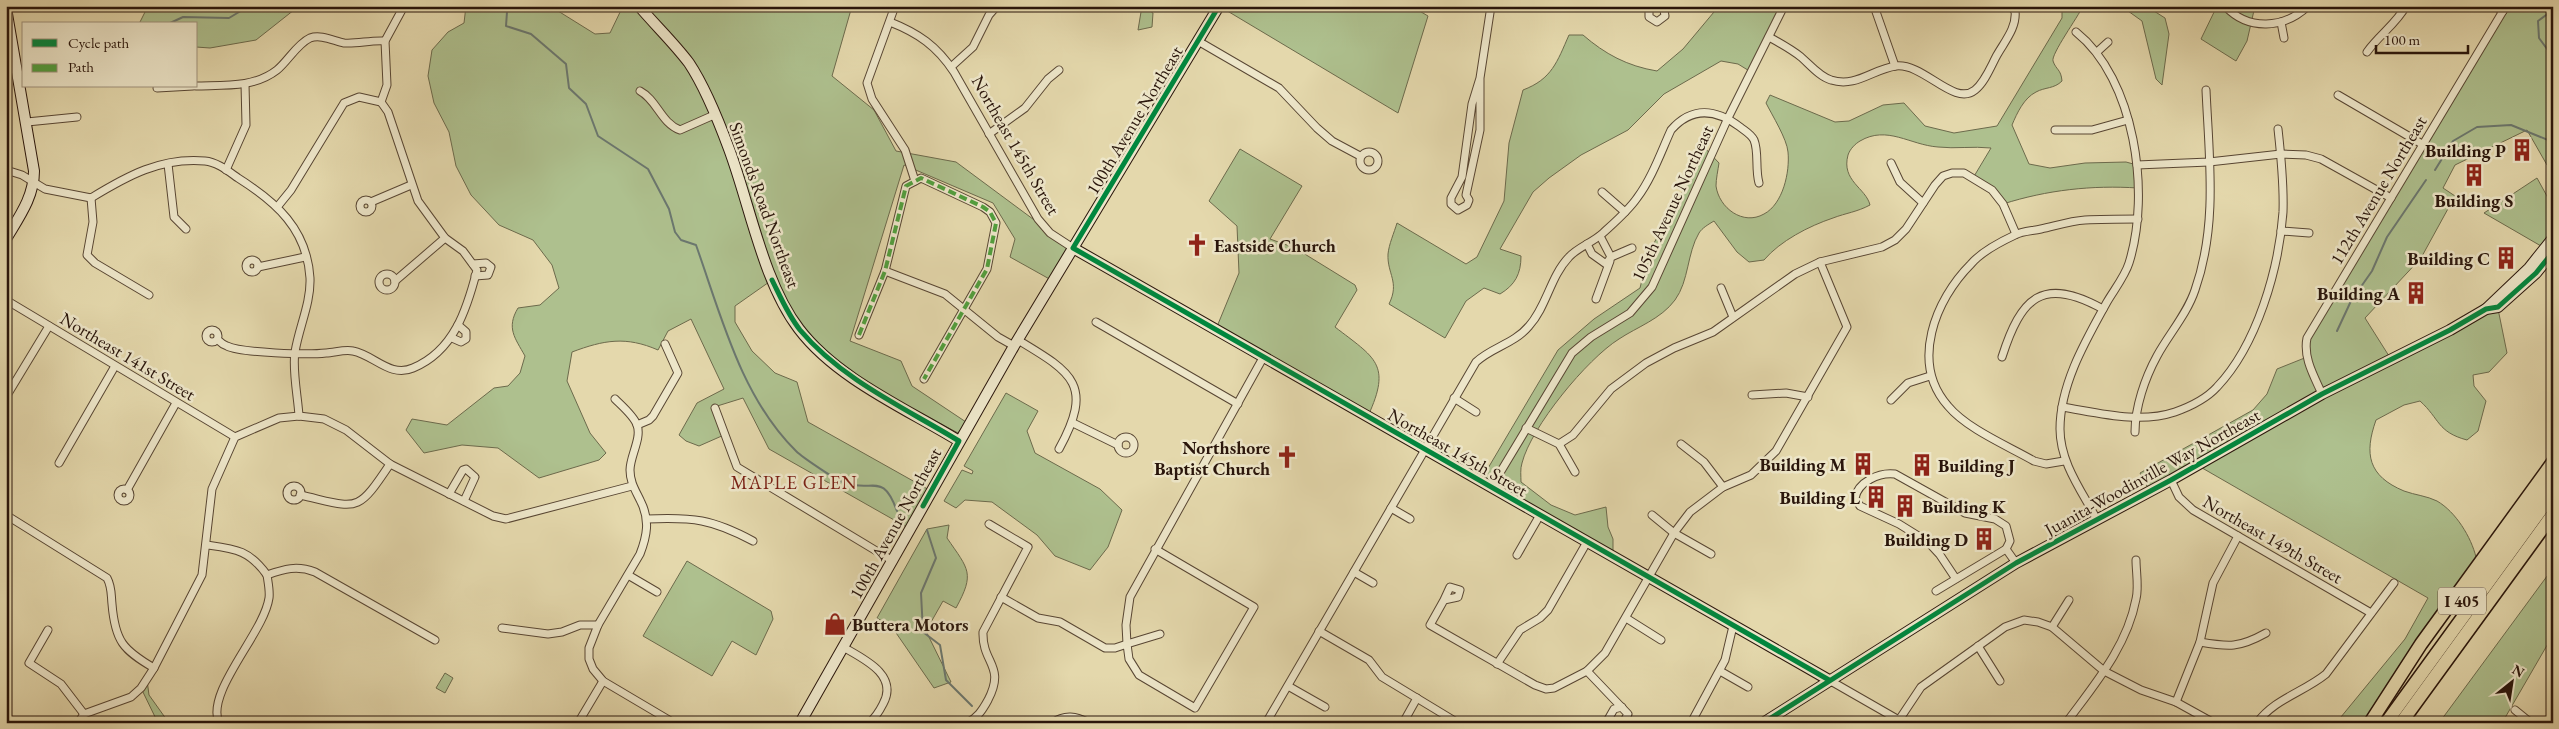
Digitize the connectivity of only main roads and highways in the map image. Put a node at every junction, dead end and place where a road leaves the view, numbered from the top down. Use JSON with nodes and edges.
{"nodes":[{"id":1,"x":639,"y":6,"type":"edge"},
{"id":2,"x":1219,"y":6,"type":"edge"},
{"id":3,"x":6,"y":8,"type":"edge"},
{"id":4,"x":11,"y":66,"type":"edge"},
{"id":5,"x":2553,"y":238,"type":"edge"},
{"id":6,"x":6,"y":239,"type":"edge"},
{"id":7,"x":2553,"y":245,"type":"edge"},
{"id":8,"x":1073,"y":248,"type":"junction"},
{"id":9,"x":2553,"y":252,"type":"edge"},
{"id":10,"x":2535,"y":261,"type":"junction"},
{"id":11,"x":2486,"y":309,"type":"junction"},
{"id":12,"x":960,"y":441,"type":"junction"},
{"id":13,"x":2553,"y":462,"type":"edge"},
{"id":14,"x":2553,"y":480,"type":"edge"},
{"id":15,"x":2553,"y":494,"type":"edge"},
{"id":16,"x":2553,"y":514,"type":"edge"},
{"id":17,"x":2553,"y":527,"type":"edge"},
{"id":18,"x":1829,"y":680,"type":"junction"},
{"id":19,"x":800,"y":723,"type":"edge"},
{"id":20,"x":1763,"y":723,"type":"edge"},
{"id":21,"x":2372,"y":723,"type":"edge"},
{"id":22,"x":2386,"y":723,"type":"edge"},
{"id":23,"x":2401,"y":723,"type":"edge"},
{"id":24,"x":2409,"y":723,"type":"edge"}],
"edges":[{"from":1,"to":12,"type":"main road","name":"Simonds Road Northeast"},
{"from":2,"to":8,"type":"main road","name":"100th Avenue Northeast"},
{"from":3,"to":4,"type":"main road"},
{"from":4,"to":6,"type":"main road"},
{"from":5,"to":10,"type":"main road","name":"Juanita-Woodinville Way Northeast"},
{"from":7,"to":10,"type":"main road"},
{"from":8,"to":12,"type":"main road","name":"100th Avenue Northeast"},
{"from":8,"to":18,"type":"main road","name":"Northeast 145th Street"},
{"from":9,"to":11,"type":"main road","name":"Juanita-Woodinville Way Northeast"},
{"from":10,"to":11,"type":"main road","name":"Juanita-Woodinville Way Northeast"},
{"from":11,"to":18,"type":"main road","name":"Juanita-Woodinville Way Northeast"},
{"from":12,"to":19,"type":"main road","name":"100th Avenue Northeast"},
{"from":13,"to":21,"type":"highway"},
{"from":14,"to":21,"type":"highway","number":"I 405"},
{"from":15,"to":22,"type":"highway","number":"I 405"},
{"from":16,"to":23,"type":"highway","number":"I 405"},
{"from":17,"to":24,"type":"highway","number":"I 405"},
{"from":18,"to":20,"type":"main road","name":"Juanita-Woodinville Way Northeast"}]}
